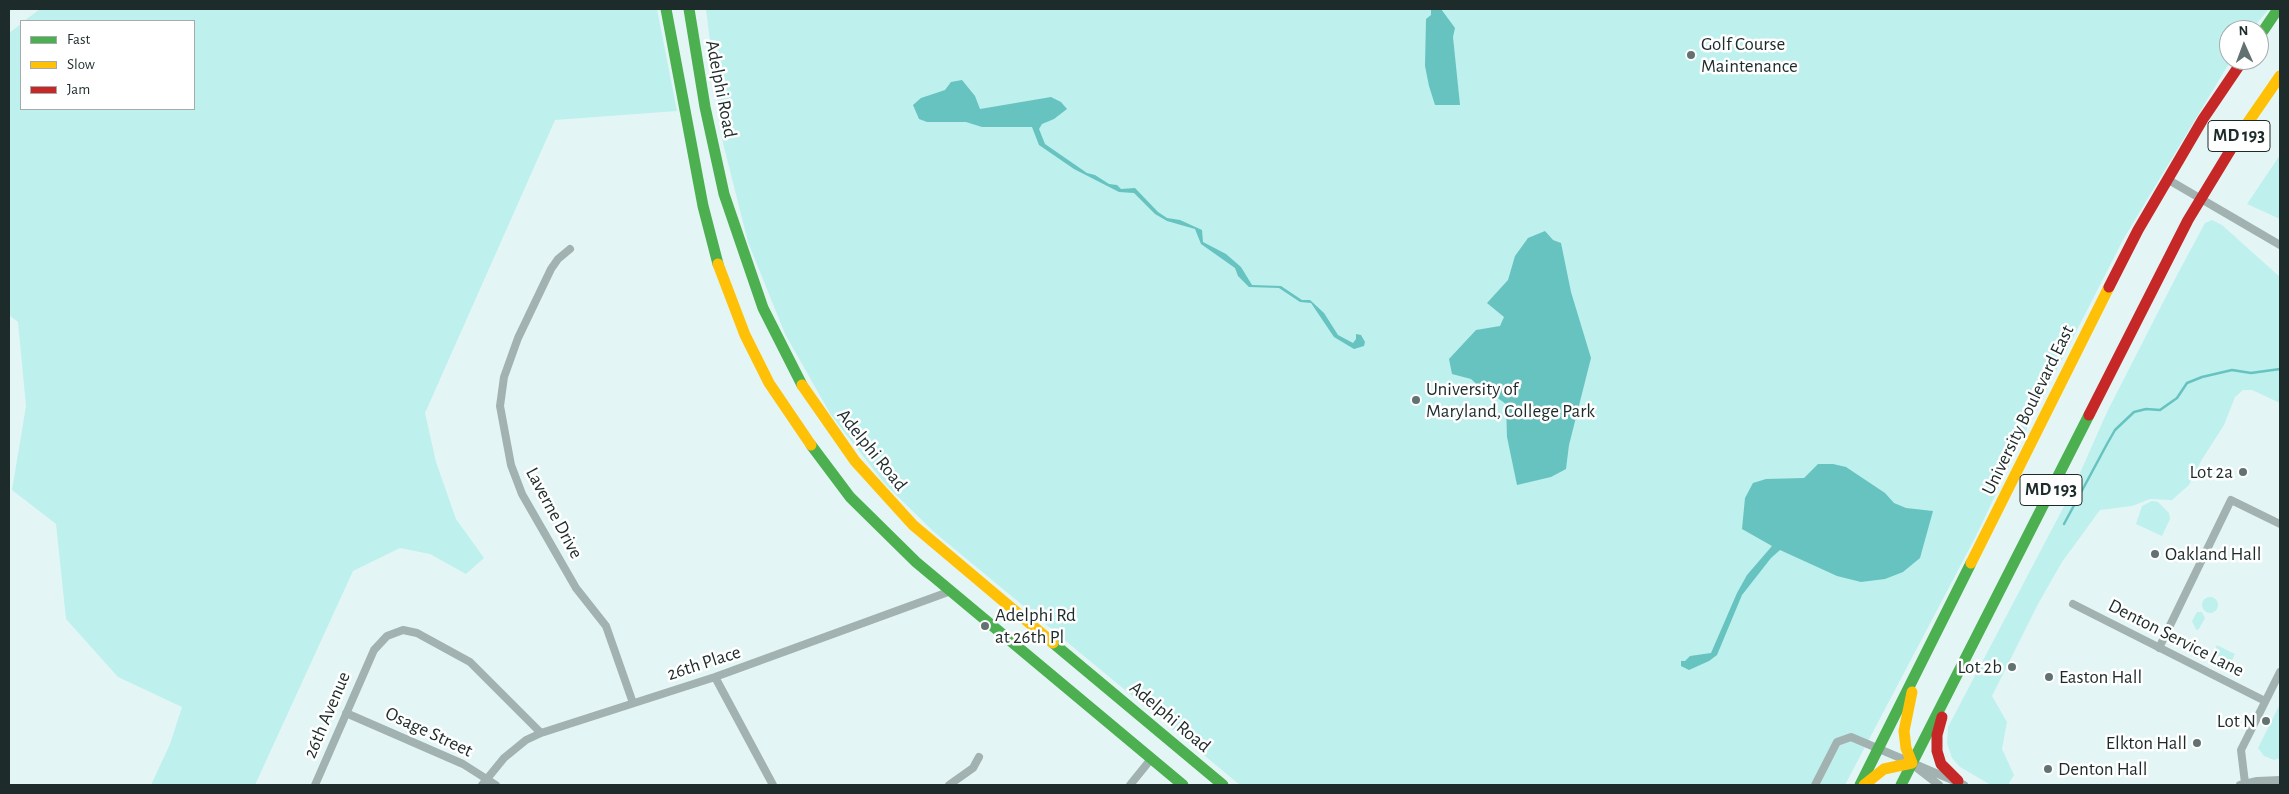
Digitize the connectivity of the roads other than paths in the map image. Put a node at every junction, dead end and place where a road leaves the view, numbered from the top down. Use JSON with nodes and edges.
{"nodes":[{"id":1,"x":666,"y":9,"type":"edge"},
{"id":2,"x":689,"y":9,"type":"edge"},
{"id":3,"x":2278,"y":9,"type":"edge"},
{"id":4,"x":2269,"y":22,"type":"edge"},
{"id":5,"x":2236,"y":70,"type":"edge"},
{"id":6,"x":2280,"y":76,"type":"edge"},
{"id":7,"x":2167,"y":179,"type":"junction"},
{"id":8,"x":2200,"y":197,"type":"junction"},
{"id":9,"x":2280,"y":245,"type":"edge"},
{"id":10,"x":570,"y":250,"type":"dead end"},
{"id":11,"x":2280,"y":524,"type":"edge"},
{"id":12,"x":951,"y":591,"type":"junction"},
{"id":13,"x":2073,"y":604,"type":"dead end"},
{"id":14,"x":2159,"y":648,"type":"junction"},
{"id":15,"x":1920,"y":663,"type":"junction"},
{"id":16,"x":2280,"y":672,"type":"edge"},
{"id":17,"x":715,"y":677,"type":"junction"},
{"id":18,"x":1950,"y":689,"type":"junction"},
{"id":19,"x":2265,"y":702,"type":"junction"},
{"id":20,"x":634,"y":703,"type":"junction"},
{"id":21,"x":346,"y":713,"type":"junction"},
{"id":22,"x":540,"y":733,"type":"junction"},
{"id":23,"x":1879,"y":748,"type":"junction"},
{"id":24,"x":979,"y":757,"type":"dead end"},
{"id":25,"x":1152,"y":759,"type":"junction"},
{"id":26,"x":1912,"y":763,"type":"junction"},
{"id":27,"x":2280,"y":780,"type":"edge"},
{"id":28,"x":484,"y":782,"type":"edge"},
{"id":29,"x":1961,"y":783,"type":"edge"},
{"id":30,"x":2242,"y":784,"type":"edge"},
{"id":31,"x":315,"y":785,"type":"edge"},
{"id":32,"x":496,"y":785,"type":"edge"},
{"id":33,"x":773,"y":785,"type":"edge"},
{"id":34,"x":949,"y":785,"type":"edge"},
{"id":35,"x":1130,"y":785,"type":"edge"},
{"id":36,"x":1183,"y":785,"type":"edge"},
{"id":37,"x":1223,"y":785,"type":"edge"},
{"id":38,"x":1815,"y":785,"type":"edge"},
{"id":39,"x":1860,"y":785,"type":"edge"},
{"id":40,"x":1864,"y":785,"type":"edge"},
{"id":41,"x":1900,"y":785,"type":"edge"},
{"id":42,"x":1939,"y":785,"type":"edge"}],
"edges":[{"from":1,"to":12,"type":"main road","name":"Adelphi Road"},
{"from":2,"to":37,"type":"main road","name":"Adelphi Road"},
{"from":3,"to":4,"type":"main road"},
{"from":5,"to":7,"type":"main road","name":"University Boulevard East","number":"MD 193"},
{"from":6,"to":8,"type":"main road","number":"MD 193"},
{"from":7,"to":8,"type":"street"},
{"from":7,"to":15,"type":"main road","name":"University Boulevard East","number":"MD 193"},
{"from":8,"to":9,"type":"street"},
{"from":8,"to":18,"type":"main road","number":"MD 193"},
{"from":10,"to":20,"type":"street","name":"Laverne Drive"},
{"from":11,"to":14,"type":"street"},
{"from":12,"to":17,"type":"street","name":"26th Place"},
{"from":12,"to":25,"type":"main road","name":"Adelphi Road"},
{"from":13,"to":14,"type":"street","name":"Denton Service Lane"},
{"from":14,"to":19,"type":"street","name":"Denton Service Lane"},
{"from":15,"to":23,"type":"main road","name":"University Boulevard East","number":"MD 193"},
{"from":15,"to":26,"type":"main road"},
{"from":16,"to":19,"type":"street"},
{"from":17,"to":20,"type":"street","name":"26th Place"},
{"from":17,"to":33,"type":"street"},
{"from":18,"to":26,"type":"main road","number":"MD 193"},
{"from":18,"to":29,"type":"main road"},
{"from":19,"to":30,"type":"street"},
{"from":20,"to":22,"type":"street","name":"26th Place"},
{"from":21,"to":22,"type":"street","name":"26th Avenue"},
{"from":21,"to":28,"type":"street","name":"Osage Street"},
{"from":21,"to":31,"type":"street","name":"26th Avenue"},
{"from":22,"to":28,"type":"street","name":"26th Place"},
{"from":23,"to":26,"type":"street"},
{"from":23,"to":38,"type":"street"},
{"from":23,"to":39,"type":"main road","name":"University Boulevard East","number":"MD 193"},
{"from":24,"to":34,"type":"street"},
{"from":25,"to":35,"type":"street"},
{"from":25,"to":36,"type":"main road","name":"Adelphi Road"},
{"from":26,"to":29,"type":"street"},
{"from":26,"to":40,"type":"main road"},
{"from":26,"to":41,"type":"main road","number":"MD 193"},
{"from":26,"to":42,"type":"street"},
{"from":27,"to":30,"type":"street"},
{"from":28,"to":32,"type":"street","name":"Osage Street"}]}
